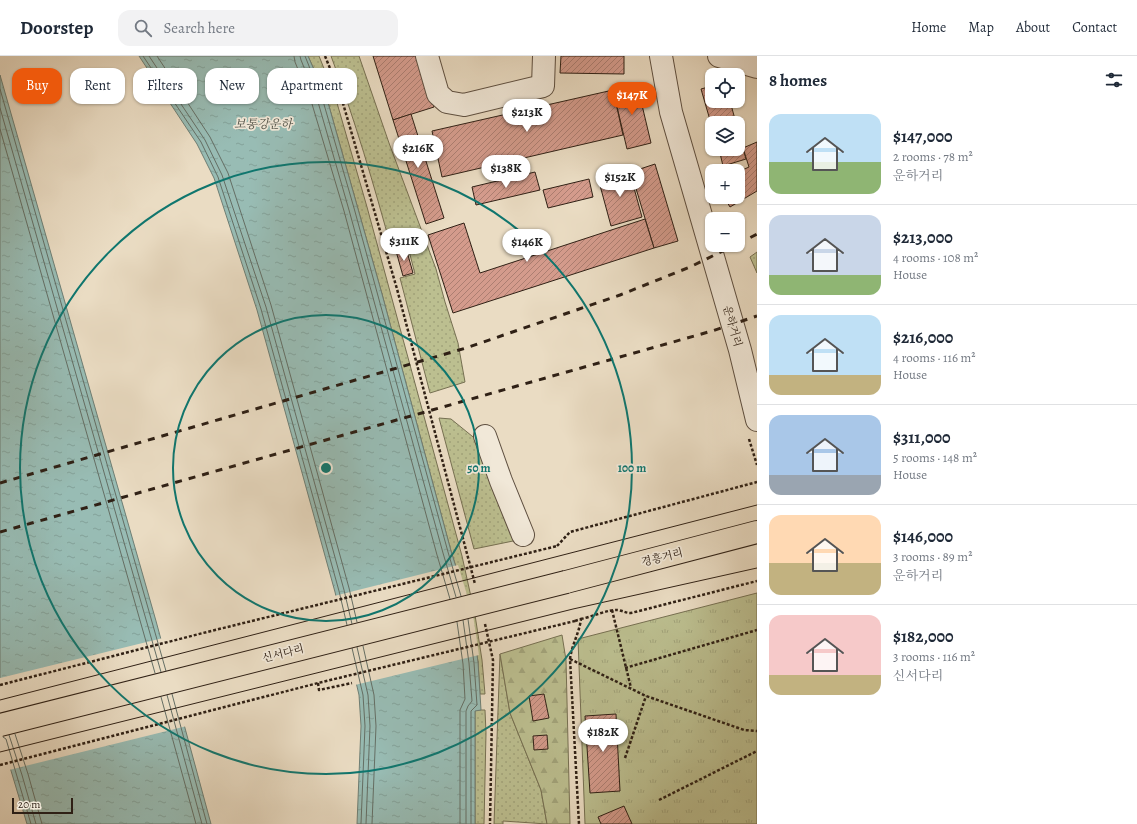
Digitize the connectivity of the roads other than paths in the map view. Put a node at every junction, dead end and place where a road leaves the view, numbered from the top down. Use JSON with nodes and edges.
{"nodes":[{"id":1,"x":427,"y":56,"type":"edge"},
{"id":2,"x":544,"y":56,"type":"edge"},
{"id":3,"x":662,"y":56,"type":"edge"},
{"id":4,"x":720,"y":56,"type":"edge"},
{"id":5,"x":757,"y":67,"type":"edge"},
{"id":6,"x":757,"y":420,"type":"edge"},
{"id":7,"x":485,"y":436,"type":"dead end"},
{"id":8,"x":757,"y":532,"type":"edge"},
{"id":9,"x":523,"y":535,"type":"dead end"},
{"id":10,"x":566,"y":582,"type":"joint"},
{"id":11,"x":0,"y":725,"type":"edge"}],
"edges":[{"from":1,"to":2,"type":"street"},
{"from":3,"to":6,"type":"street","name":"운하거리"},
{"from":4,"to":5,"type":"street"},
{"from":7,"to":9,"type":"street"},
{"from":8,"to":10,"type":"main road","name":"경흥거리"},
{"from":10,"to":11,"type":"main road","name":"신서다리","bridge":true}]}
